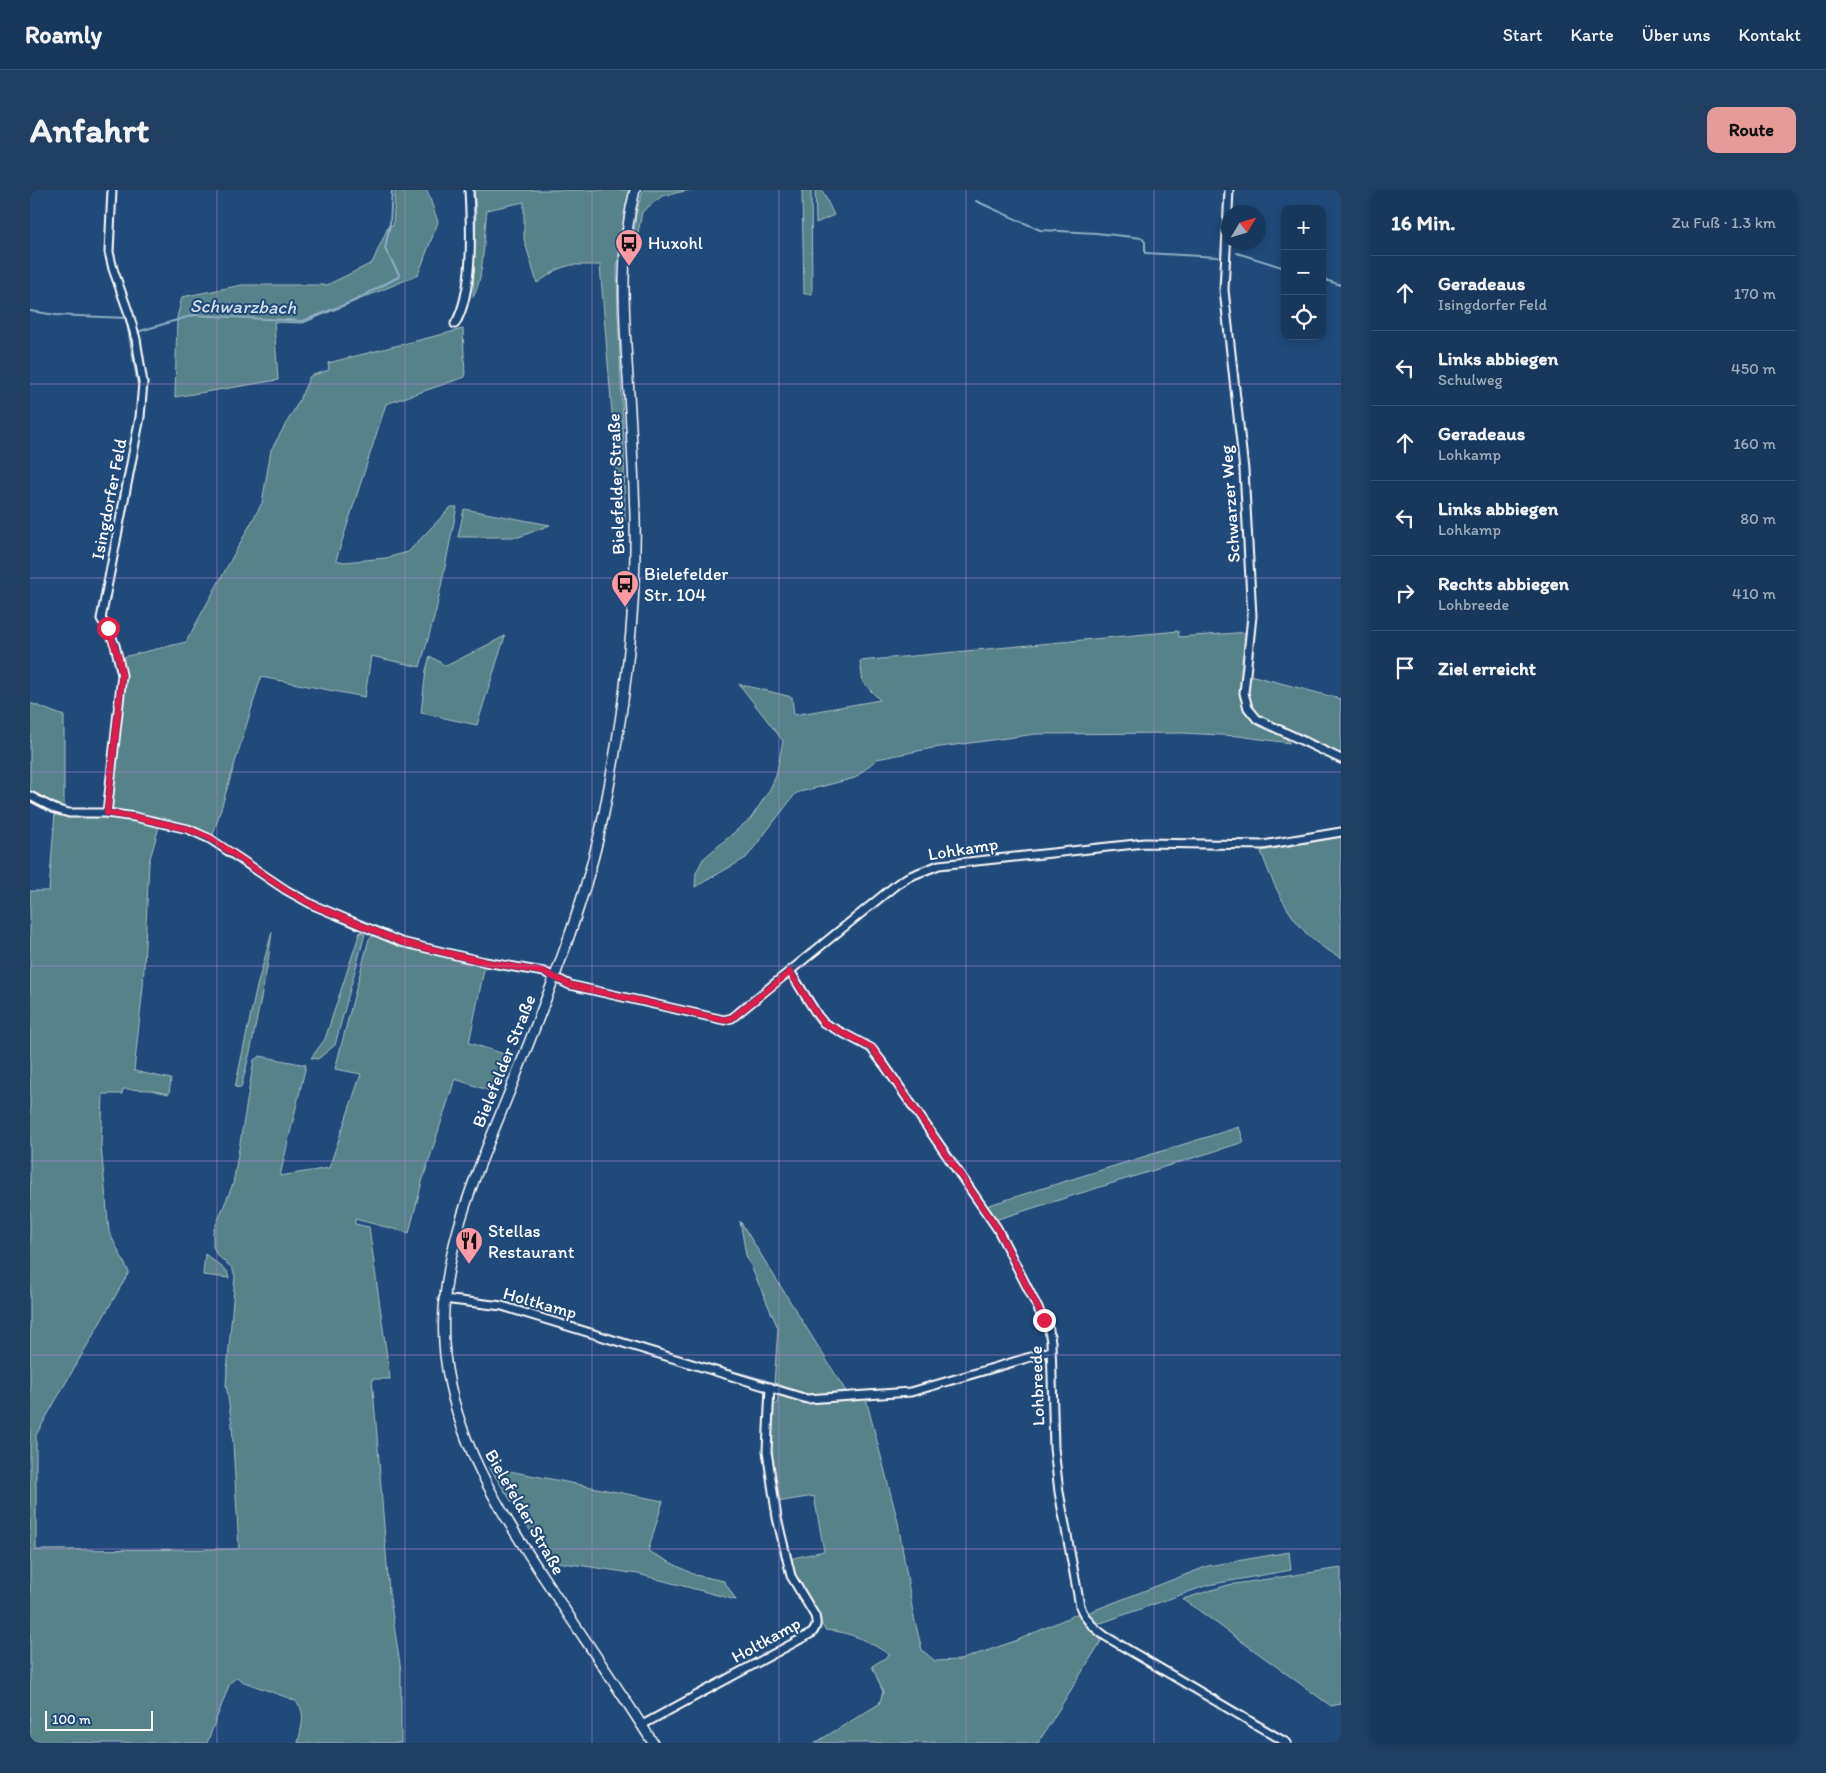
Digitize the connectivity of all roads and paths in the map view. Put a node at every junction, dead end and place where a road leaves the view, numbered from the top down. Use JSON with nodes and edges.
{"nodes":[{"id":1,"x":112,"y":190,"type":"edge"},
{"id":2,"x":469,"y":190,"type":"edge"},
{"id":3,"x":635,"y":190,"type":"edge"},
{"id":4,"x":1229,"y":190,"type":"edge"},
{"id":5,"x":455,"y":324,"type":"dead end"},
{"id":6,"x":1341,"y":759,"type":"edge"},
{"id":7,"x":30,"y":796,"type":"edge"},
{"id":8,"x":107,"y":813,"type":"junction"},
{"id":9,"x":1341,"y":832,"type":"edge"},
{"id":10,"x":790,"y":972,"type":"junction"},
{"id":11,"x":554,"y":978,"type":"junction"},
{"id":12,"x":444,"y":1299,"type":"junction"},
{"id":13,"x":1051,"y":1351,"type":"junction"},
{"id":14,"x":770,"y":1387,"type":"junction"},
{"id":15,"x":642,"y":1725,"type":"junction"},
{"id":16,"x":653,"y":1743,"type":"edge"},
{"id":17,"x":1286,"y":1743,"type":"edge"}],
"edges":[{"from":1,"to":8,"type":"street","name":"Isingdorfer Feld"},
{"from":2,"to":5,"type":"street"},
{"from":3,"to":11,"type":"main road","name":"Bielefelder Straße"},
{"from":4,"to":6,"type":"street","name":"Schwarzer Weg"},
{"from":7,"to":8,"type":"street","name":"Lohkamp"},
{"from":8,"to":11,"type":"street","name":"Lohkamp"},
{"from":9,"to":10,"type":"street","name":"Lohkamp"},
{"from":10,"to":11,"type":"street","name":"Lohkamp"},
{"from":10,"to":13,"type":"street","name":"Lohbreede"},
{"from":11,"to":12,"type":"main road","name":"Bielefelder Straße"},
{"from":12,"to":14,"type":"street","name":"Holtkamp"},
{"from":12,"to":15,"type":"main road","name":"Bielefelder Straße"},
{"from":13,"to":14,"type":"street","name":"Holtkamp"},
{"from":13,"to":17,"type":"street","name":"Lohbreede"},
{"from":14,"to":15,"type":"street","name":"Holtkamp"},
{"from":15,"to":16,"type":"main road","name":"Bielefelder Straße"}]}
